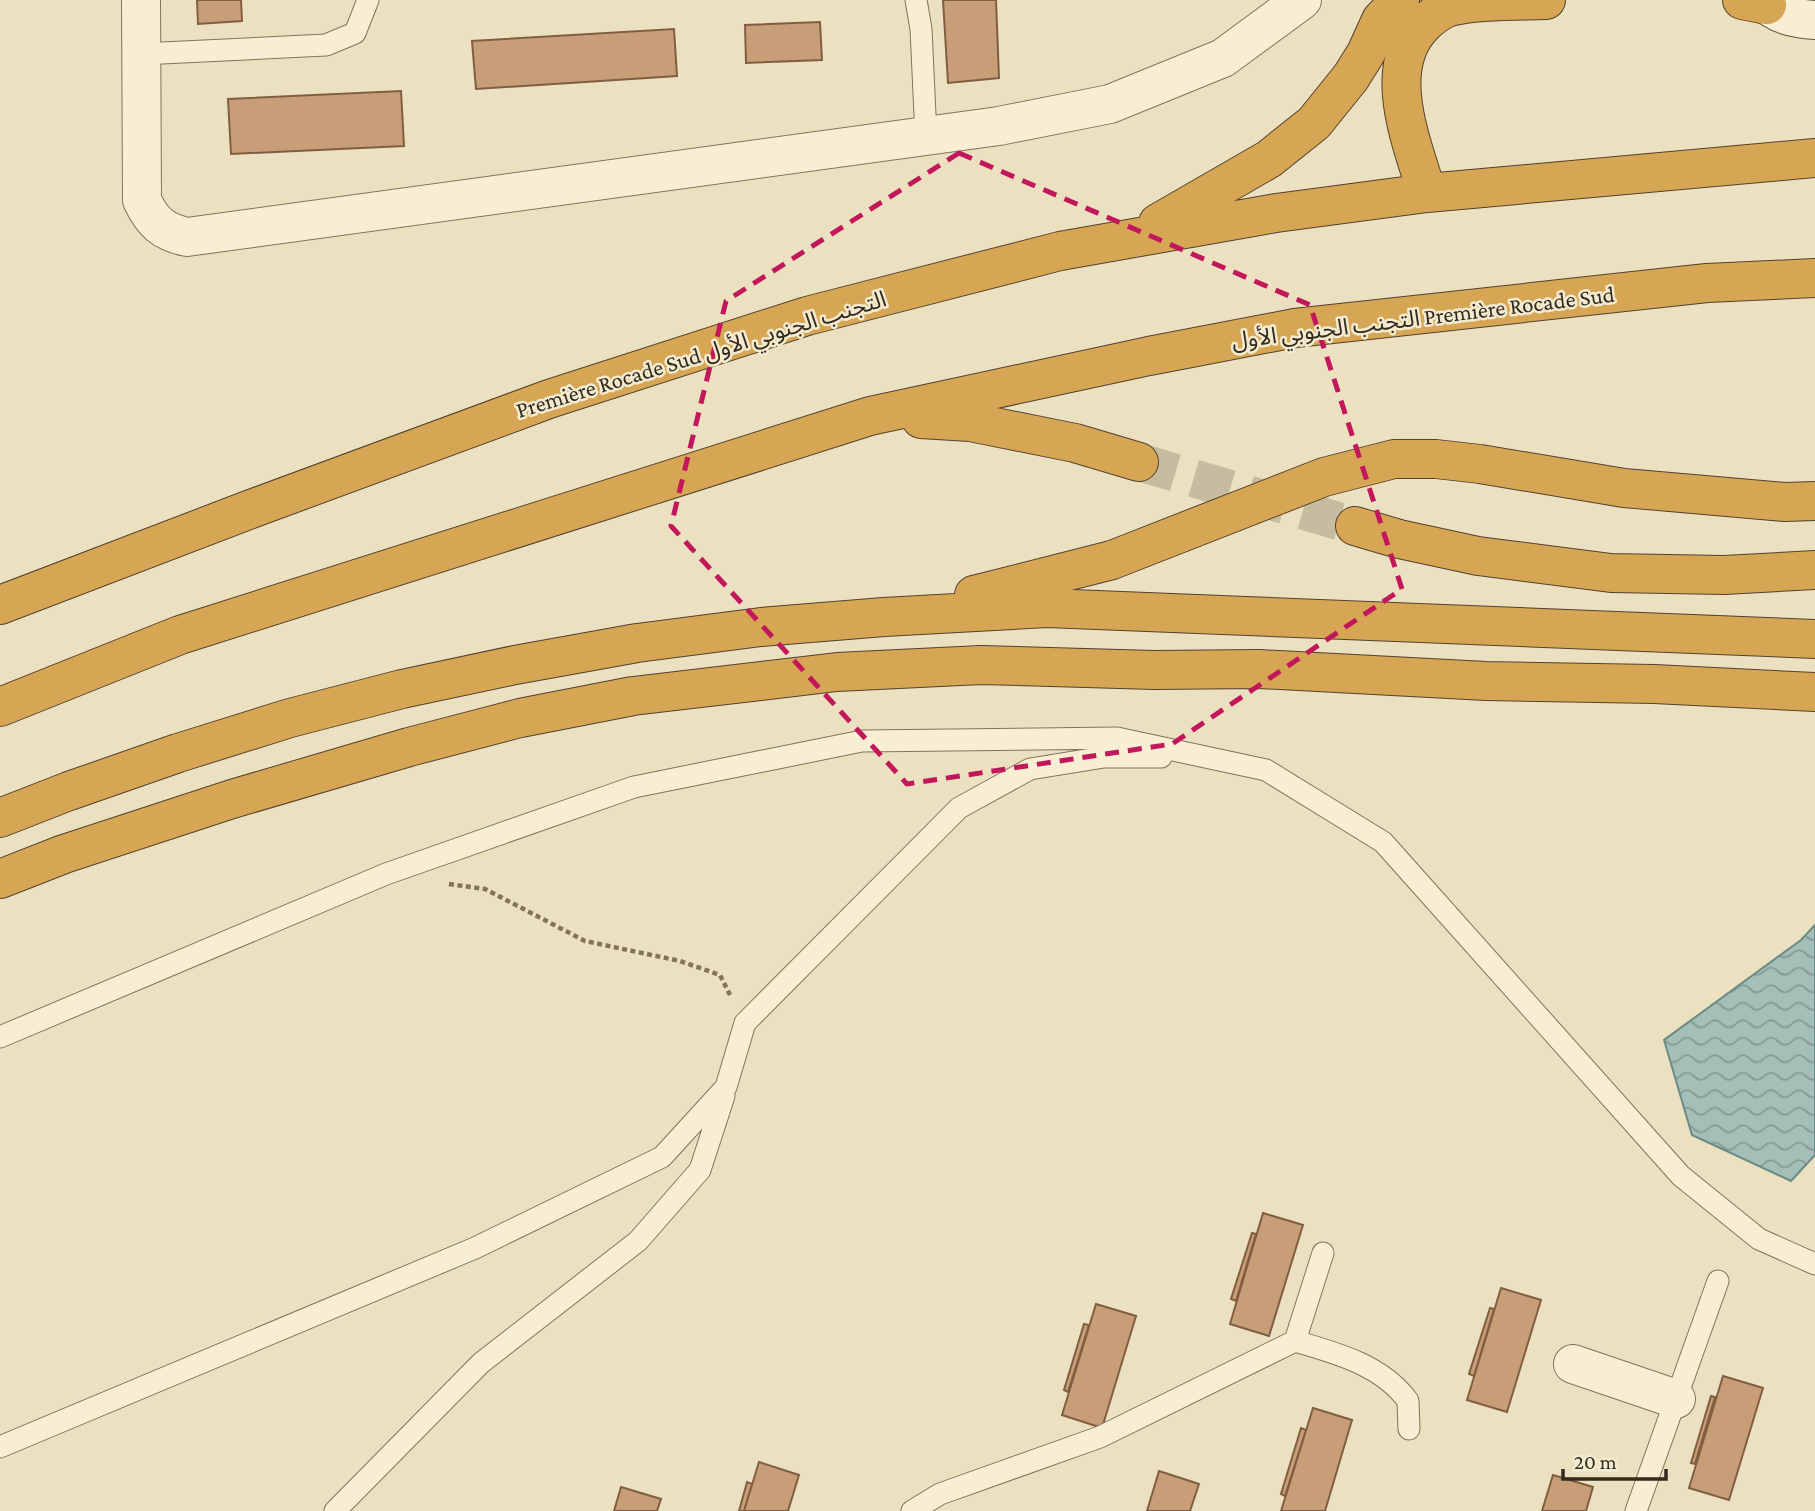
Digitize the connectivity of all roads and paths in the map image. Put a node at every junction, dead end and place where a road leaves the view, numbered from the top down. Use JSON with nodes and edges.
{"nodes":[{"id":1,"x":141,"y":0,"type":"edge"},
{"id":2,"x":368,"y":0,"type":"edge"},
{"id":3,"x":916,"y":0,"type":"edge"},
{"id":4,"x":1302,"y":0,"type":"edge"},
{"id":5,"x":1400,"y":0,"type":"edge"},
{"id":6,"x":1546,"y":0,"type":"edge"},
{"id":7,"x":1757,"y":2,"type":"edge"},
{"id":8,"x":1815,"y":20,"type":"edge"},
{"id":9,"x":141,"y":54,"type":"junction"},
{"id":10,"x":926,"y":136,"type":"junction"},
{"id":11,"x":1815,"y":158,"type":"edge"},
{"id":12,"x":1427,"y":193,"type":"junction"},
{"id":13,"x":1136,"y":236,"type":"junction"},
{"id":14,"x":1815,"y":278,"type":"edge"},
{"id":15,"x":870,"y":416,"type":"junction"},
{"id":16,"x":1139,"y":462,"type":"tunnel mouth"},
{"id":17,"x":1815,"y":501,"type":"edge"},
{"id":18,"x":1355,"y":526,"type":"tunnel mouth"},
{"id":19,"x":1815,"y":570,"type":"edge"},
{"id":20,"x":0,"y":606,"type":"edge"},
{"id":21,"x":884,"y":617,"type":"junction"},
{"id":22,"x":1815,"y":639,"type":"edge"},
{"id":23,"x":1815,"y":692,"type":"edge"},
{"id":24,"x":0,"y":707,"type":"edge"},
{"id":25,"x":1203,"y":756,"type":"junction"},
{"id":26,"x":0,"y":818,"type":"edge"},
{"id":27,"x":0,"y":879,"type":"edge"},
{"id":28,"x":448,"y":883,"type":"dead end"},
{"id":29,"x":745,"y":1023,"type":"junction"},
{"id":30,"x":0,"y":1037,"type":"edge"},
{"id":31,"x":726,"y":1087,"type":"junction"},
{"id":32,"x":1323,"y":1253,"type":"dead end"},
{"id":33,"x":1815,"y":1264,"type":"edge"},
{"id":34,"x":1718,"y":1281,"type":"dead end"},
{"id":35,"x":1295,"y":1341,"type":"junction"},
{"id":36,"x":1573,"y":1364,"type":"dead end"},
{"id":37,"x":1676,"y":1399,"type":"junction"},
{"id":38,"x":1409,"y":1429,"type":"dead end"},
{"id":39,"x":0,"y":1447,"type":"edge"},
{"id":40,"x":335,"y":1511,"type":"edge"},
{"id":41,"x":912,"y":1511,"type":"edge"},
{"id":42,"x":1636,"y":1511,"type":"edge"}],
"edges":[{"from":1,"to":9,"type":"street"},
{"from":2,"to":9,"type":"lane"},
{"from":3,"to":10,"type":"lane"},
{"from":4,"to":10,"type":"street"},
{"from":5,"to":13,"type":"highway"},
{"from":6,"to":12,"type":"highway"},
{"from":7,"to":8,"type":"street"},
{"from":9,"to":10,"type":"street"},
{"from":11,"to":12,"type":"highway"},
{"from":12,"to":13,"type":"highway","name":"Première Rocade Sud التجنب الجنوبي الأول"},
{"from":13,"to":20,"type":"highway","name":"Première Rocade Sud التجنب الجنوبي الأول"},
{"from":14,"to":15,"type":"highway","name":"التجنب الجنوبي الأول Première Rocade Sud"},
{"from":15,"to":16,"type":"highway"},
{"from":15,"to":24,"type":"highway"},
{"from":17,"to":21,"type":"highway"},
{"from":18,"to":19,"type":"highway"},
{"from":21,"to":22,"type":"highway"},
{"from":21,"to":26,"type":"highway"},
{"from":23,"to":27,"type":"highway"},
{"from":25,"to":29,"type":"lane"},
{"from":25,"to":30,"type":"lane"},
{"from":25,"to":33,"type":"lane"},
{"from":28,"to":29,"type":"path"},
{"from":29,"to":31,"type":"lane"},
{"from":31,"to":39,"type":"lane"},
{"from":31,"to":40,"type":"lane"},
{"from":32,"to":35,"type":"lane"},
{"from":34,"to":37,"type":"lane"},
{"from":35,"to":38,"type":"lane"},
{"from":35,"to":41,"type":"lane"},
{"from":36,"to":37,"type":"street"},
{"from":37,"to":42,"type":"lane"}]}
